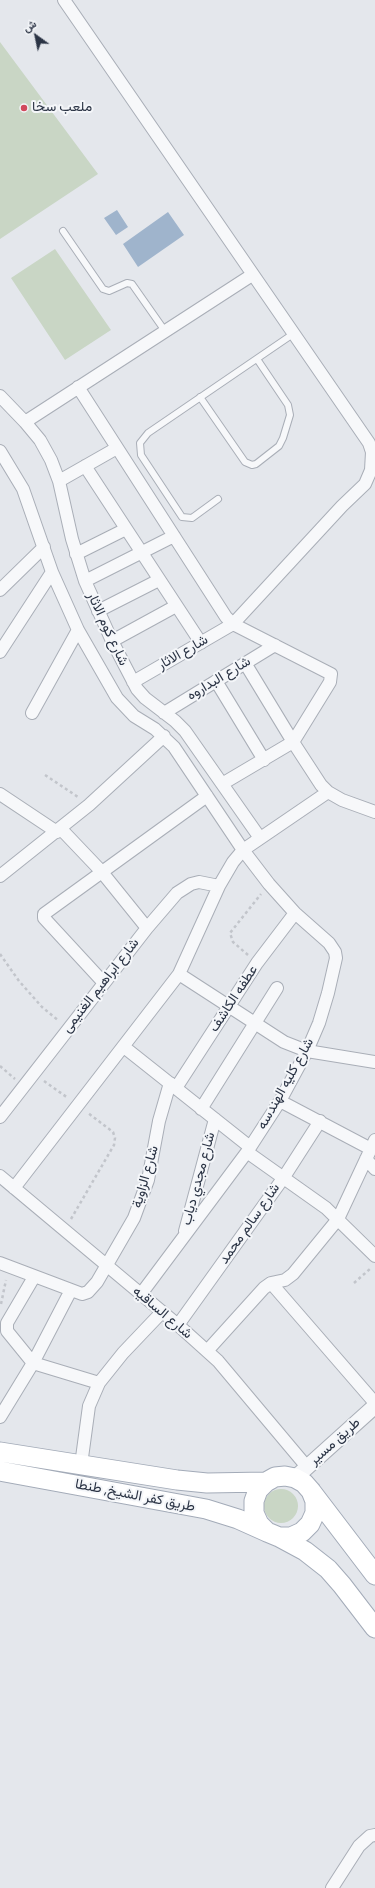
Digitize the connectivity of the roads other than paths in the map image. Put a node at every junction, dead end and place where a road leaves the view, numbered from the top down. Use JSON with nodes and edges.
{"nodes":[{"id":1,"x":64,"y":0,"type":"edge"},
{"id":2,"x":62,"y":231,"type":"dead end"},
{"id":3,"x":252,"y":275,"type":"junction"},
{"id":4,"x":165,"y":332,"type":"junction"},
{"id":5,"x":293,"y":334,"type":"junction"},
{"id":6,"x":257,"y":359,"type":"junction"},
{"id":7,"x":78,"y":387,"type":"junction"},
{"id":8,"x":0,"y":396,"type":"edge"},
{"id":9,"x":200,"y":397,"type":"junction"},
{"id":10,"x":25,"y":422,"type":"junction"},
{"id":11,"x":117,"y":448,"type":"junction"},
{"id":12,"x":0,"y":451,"type":"edge"},
{"id":13,"x":85,"y":466,"type":"junction"},
{"id":14,"x":59,"y":481,"type":"junction"},
{"id":15,"x":218,"y":499,"type":"dead end"},
{"id":16,"x":126,"y":529,"type":"junction"},
{"id":17,"x":174,"y":536,"type":"junction"},
{"id":18,"x":44,"y":547,"type":"junction"},
{"id":19,"x":141,"y":552,"type":"junction"},
{"id":20,"x":76,"y":554,"type":"junction"},
{"id":21,"x":52,"y":572,"type":"junction"},
{"id":22,"x":85,"y":580,"type":"junction"},
{"id":23,"x":159,"y":580,"type":"junction"},
{"id":24,"x":0,"y":590,"type":"edge"},
{"id":25,"x":176,"y":606,"type":"junction"},
{"id":26,"x":98,"y":611,"type":"junction"},
{"id":27,"x":233,"y":624,"type":"junction"},
{"id":28,"x":78,"y":630,"type":"junction"},
{"id":29,"x":112,"y":641,"type":"junction"},
{"id":30,"x":201,"y":643,"type":"junction"},
{"id":31,"x":275,"y":645,"type":"junction"},
{"id":32,"x":0,"y":652,"type":"edge"},
{"id":33,"x":245,"y":663,"type":"junction"},
{"id":34,"x":216,"y":680,"type":"junction"},
{"id":35,"x":133,"y":682,"type":"junction"},
{"id":36,"x":32,"y":713,"type":"dead end"},
{"id":37,"x":164,"y":713,"type":"junction"},
{"id":38,"x":164,"y":736,"type":"junction"},
{"id":39,"x":292,"y":742,"type":"junction"},
{"id":40,"x":264,"y":760,"type":"junction"},
{"id":41,"x":222,"y":784,"type":"junction"},
{"id":42,"x":328,"y":792,"type":"junction"},
{"id":43,"x":0,"y":794,"type":"edge"},
{"id":44,"x":207,"y":796,"type":"junction"},
{"id":45,"x":375,"y":812,"type":"edge"},
{"id":46,"x":59,"y":830,"type":"junction"},
{"id":47,"x":260,"y":838,"type":"junction"},
{"id":48,"x":243,"y":850,"type":"junction"},
{"id":49,"x":101,"y":871,"type":"junction"},
{"id":50,"x":0,"y":876,"type":"edge"},
{"id":51,"x":220,"y":886,"type":"junction"},
{"id":52,"x":295,"y":913,"type":"junction"},
{"id":53,"x":147,"y":928,"type":"junction"},
{"id":54,"x":179,"y":974,"type":"junction"},
{"id":55,"x":104,"y":983,"type":"junction"},
{"id":56,"x":277,"y":988,"type":"dead end"},
{"id":57,"x":229,"y":1007,"type":"junction"},
{"id":58,"x":255,"y":1023,"type":"junction"},
{"id":59,"x":124,"y":1047,"type":"junction"},
{"id":60,"x":307,"y":1051,"type":"junction"},
{"id":61,"x":375,"y":1062,"type":"edge"},
{"id":62,"x":173,"y":1086,"type":"junction"},
{"id":63,"x":280,"y":1101,"type":"junction"},
{"id":64,"x":201,"y":1109,"type":"junction"},
{"id":65,"x":0,"y":1117,"type":"edge"},
{"id":66,"x":215,"y":1120,"type":"junction"},
{"id":67,"x":320,"y":1121,"type":"junction"},
{"id":68,"x":371,"y":1149,"type":"edge"},
{"id":69,"x":248,"y":1150,"type":"junction"},
{"id":70,"x":375,"y":1169,"type":"edge"},
{"id":71,"x":0,"y":1176,"type":"edge"},
{"id":72,"x":284,"y":1177,"type":"junction"},
{"id":73,"x":14,"y":1188,"type":"junction"},
{"id":74,"x":338,"y":1219,"type":"junction"},
{"id":75,"x":183,"y":1238,"type":"junction"},
{"id":76,"x":375,"y":1256,"type":"edge"},
{"id":77,"x":106,"y":1265,"type":"junction"},
{"id":78,"x":5,"y":1266,"type":"edge"},
{"id":79,"x":34,"y":1277,"type":"junction"},
{"id":80,"x":271,"y":1283,"type":"junction"},
{"id":81,"x":71,"y":1290,"type":"junction"},
{"id":82,"x":141,"y":1294,"type":"junction"},
{"id":83,"x":162,"y":1312,"type":"junction"},
{"id":84,"x":178,"y":1325,"type":"junction"},
{"id":85,"x":207,"y":1351,"type":"junction"},
{"id":86,"x":33,"y":1363,"type":"junction"},
{"id":87,"x":99,"y":1383,"type":"junction"},
{"id":88,"x":375,"y":1405,"type":"edge"},
{"id":89,"x":0,"y":1417,"type":"edge"},
{"id":90,"x":0,"y":1452,"type":"edge"},
{"id":91,"x":81,"y":1465,"type":"junction"},
{"id":92,"x":0,"y":1471,"type":"edge"},
{"id":93,"x":301,"y":1472,"type":"junction"},
{"id":94,"x":266,"y":1482,"type":"junction"},
{"id":95,"x":311,"y":1491,"type":"junction"},
{"id":96,"x":273,"y":1534,"type":"junction"},
{"id":97,"x":375,"y":1575,"type":"edge"},
{"id":98,"x":375,"y":1628,"type":"edge"},
{"id":99,"x":375,"y":1835,"type":"edge"},
{"id":100,"x":332,"y":1888,"type":"edge"}],
"edges":[{"from":1,"to":3,"type":"street","name":"شارع الاثار"},
{"from":2,"to":4,"type":"lane"},
{"from":3,"to":4,"type":"street"},
{"from":3,"to":5,"type":"street","name":"شارع الاثار"},
{"from":4,"to":7,"type":"street"},
{"from":5,"to":6,"type":"lane"},
{"from":5,"to":27,"type":"street","name":"شارع الاثار"},
{"from":6,"to":9,"type":"lane"},
{"from":6,"to":9,"type":"lane"},
{"from":7,"to":10,"type":"street"},
{"from":7,"to":11,"type":"street"},
{"from":8,"to":10,"type":"street","name":"شارع كوم الاثار"},
{"from":9,"to":15,"type":"lane"},
{"from":10,"to":14,"type":"street","name":"شارع كوم الاثار"},
{"from":11,"to":13,"type":"street"},
{"from":11,"to":17,"type":"street"},
{"from":12,"to":18,"type":"street","name":"شارع كوم الاثار"},
{"from":13,"to":14,"type":"street"},
{"from":13,"to":16,"type":"street"},
{"from":14,"to":20,"type":"street","name":"شارع كوم الاثار"},
{"from":16,"to":19,"type":"street"},
{"from":16,"to":20,"type":"street"},
{"from":17,"to":19,"type":"street"},
{"from":17,"to":27,"type":"street"},
{"from":18,"to":21,"type":"street","name":"شارع كوم الاثار"},
{"from":18,"to":24,"type":"street"},
{"from":19,"to":22,"type":"street"},
{"from":19,"to":23,"type":"street"},
{"from":20,"to":22,"type":"street","name":"شارع كوم الاثار"},
{"from":21,"to":28,"type":"street","name":"شارع كوم الاثار"},
{"from":21,"to":32,"type":"street"},
{"from":22,"to":26,"type":"street","name":"شارع كوم الاثار"},
{"from":23,"to":25,"type":"street"},
{"from":23,"to":26,"type":"street"},
{"from":25,"to":29,"type":"street"},
{"from":25,"to":30,"type":"street"},
{"from":26,"to":29,"type":"street","name":"شارع كوم الاثار"},
{"from":27,"to":30,"type":"street","name":"شارع الاثار"},
{"from":27,"to":31,"type":"street"},
{"from":28,"to":36,"type":"street"},
{"from":28,"to":38,"type":"street","name":"شارع كوم الاثار"},
{"from":29,"to":35,"type":"street","name":"شارع كوم الاثار"},
{"from":30,"to":35,"type":"street","name":"شارع الاثار"},
{"from":31,"to":33,"type":"street","name":"شارع البداروه"},
{"from":31,"to":39,"type":"street"},
{"from":33,"to":34,"type":"street","name":"شارع البداروه"},
{"from":33,"to":39,"type":"street"},
{"from":34,"to":37,"type":"street","name":"شارع البداروه"},
{"from":34,"to":40,"type":"street"},
{"from":35,"to":37,"type":"street","name":"شارع كوم الاثار"},
{"from":37,"to":41,"type":"street","name":"شارع كوم الاثار"},
{"from":38,"to":44,"type":"street","name":"شارع كوم الاثار"},
{"from":38,"to":46,"type":"street"},
{"from":39,"to":40,"type":"street"},
{"from":39,"to":42,"type":"street"},
{"from":40,"to":41,"type":"street"},
{"from":41,"to":47,"type":"street","name":"شارع كوم الاثار"},
{"from":42,"to":45,"type":"street"},
{"from":42,"to":47,"type":"street"},
{"from":43,"to":46,"type":"street"},
{"from":44,"to":48,"type":"street","name":"شارع كوم الاثار"},
{"from":44,"to":49,"type":"street"},
{"from":46,"to":49,"type":"street"},
{"from":46,"to":50,"type":"street"},
{"from":47,"to":48,"type":"street"},
{"from":48,"to":51,"type":"street"},
{"from":48,"to":52,"type":"street","name":"شارع كليه الهندسه"},
{"from":49,"to":53,"type":"street"},
{"from":49,"to":55,"type":"street"},
{"from":51,"to":53,"type":"street","name":"شارع ابراهيم الغنيمى"},
{"from":51,"to":54,"type":"street"},
{"from":52,"to":57,"type":"street","name":"عطفه الكاشف"},
{"from":52,"to":60,"type":"street","name":"شارع كليه الهندسه"},
{"from":53,"to":55,"type":"street","name":"شارع ابراهيم الغنيمى"},
{"from":54,"to":57,"type":"street"},
{"from":54,"to":59,"type":"street"},
{"from":55,"to":65,"type":"street","name":"شارع ابراهيم الغنيمى"},
{"from":56,"to":58,"type":"street"},
{"from":57,"to":58,"type":"street"},
{"from":57,"to":62,"type":"street","name":"عطفه الكاشف"},
{"from":58,"to":60,"type":"street"},
{"from":58,"to":64,"type":"street"},
{"from":59,"to":62,"type":"street"},
{"from":59,"to":73,"type":"street"},
{"from":60,"to":61,"type":"street"},
{"from":60,"to":63,"type":"street","name":"شارع كليه الهندسه"},
{"from":62,"to":64,"type":"street"},
{"from":62,"to":77,"type":"street","name":"شارع الزاوية"},
{"from":63,"to":67,"type":"street"},
{"from":63,"to":69,"type":"street","name":"شارع كليه الهندسه"},
{"from":64,"to":66,"type":"street"},
{"from":66,"to":69,"type":"street"},
{"from":66,"to":75,"type":"street","name":"شارع مجدي دياب"},
{"from":67,"to":68,"type":"street"},
{"from":67,"to":72,"type":"street","name":"شارع سالم محمد"},
{"from":68,"to":70,"type":"street"},
{"from":68,"to":74,"type":"street"},
{"from":69,"to":72,"type":"street"},
{"from":69,"to":75,"type":"street","name":"شارع كليه الهندسه"},
{"from":71,"to":73,"type":"street","name":"شارع الساقيه"},
{"from":72,"to":74,"type":"street"},
{"from":72,"to":84,"type":"street","name":"شارع سالم محمد"},
{"from":73,"to":77,"type":"street","name":"شارع الساقيه"},
{"from":74,"to":76,"type":"street"},
{"from":74,"to":80,"type":"street"},
{"from":75,"to":82,"type":"street","name":"شارع كليه الهندسه"},
{"from":77,"to":81,"type":"street","name":"شارع الزاوية"},
{"from":77,"to":82,"type":"street","name":"شارع الساقيه"},
{"from":78,"to":79,"type":"street"},
{"from":79,"to":81,"type":"street"},
{"from":79,"to":86,"type":"street"},
{"from":80,"to":85,"type":"street"},
{"from":80,"to":88,"type":"street"},
{"from":81,"to":86,"type":"street"},
{"from":82,"to":83,"type":"street","name":"شارع الساقيه"},
{"from":83,"to":84,"type":"street","name":"شارع الساقيه"},
{"from":83,"to":87,"type":"street"},
{"from":84,"to":85,"type":"street","name":"شارع الساقيه"},
{"from":85,"to":93,"type":"street","name":"شارع الساقيه"},
{"from":86,"to":87,"type":"street"},
{"from":86,"to":89,"type":"street"},
{"from":87,"to":91,"type":"street"},
{"from":88,"to":93,"type":"street","name":"طريق مسير"},
{"from":90,"to":91,"type":"main road","name":"طريق كفر الشيخ, طنطا"},
{"from":91,"to":94,"type":"main road","name":"طريق كفر الشيخ, طنطا"},
{"from":92,"to":96,"type":"main road","name":"طريق كفر الشيخ, طنطا"},
{"from":93,"to":94,"type":"main road"},
{"from":93,"to":95,"type":"main road"},
{"from":94,"to":96,"type":"main road"},
{"from":95,"to":96,"type":"main road"},
{"from":95,"to":97,"type":"main road"},
{"from":96,"to":98,"type":"main road","name":"طريق كفر الشيخ, طنطا"},
{"from":99,"to":100,"type":"street"}]}
